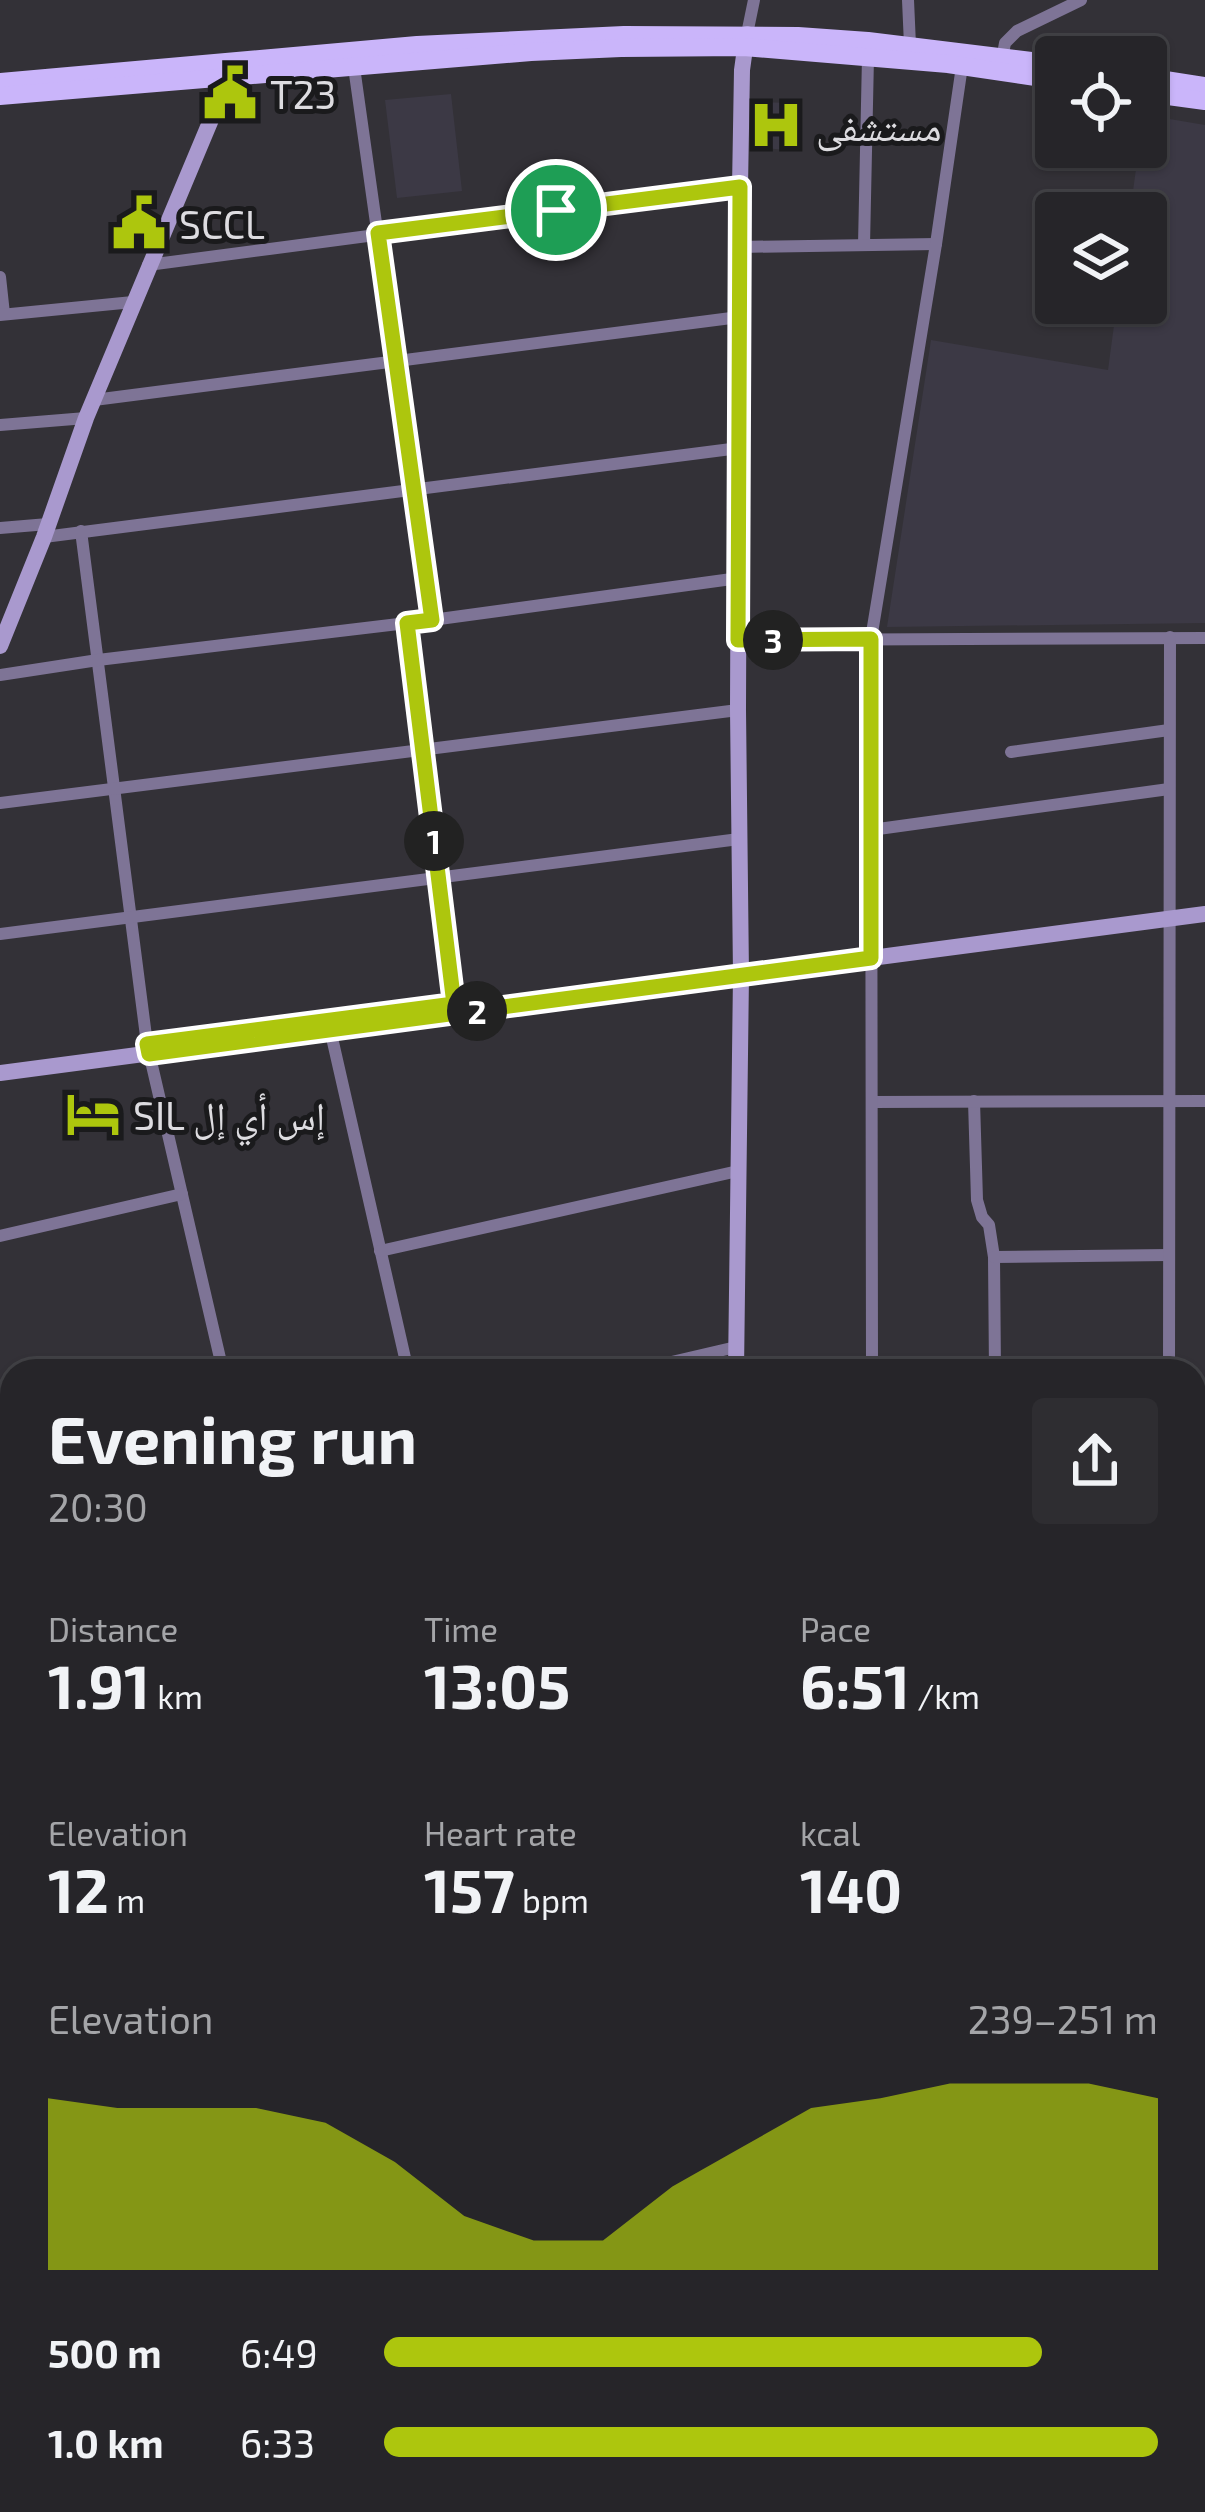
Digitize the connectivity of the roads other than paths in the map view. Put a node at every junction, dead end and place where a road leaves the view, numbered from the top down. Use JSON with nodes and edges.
{"nodes":[{"id":1,"x":754,"y":0,"type":"edge"},
{"id":2,"x":908,"y":0,"type":"edge"},
{"id":3,"x":1043,"y":0,"type":"edge"},
{"id":4,"x":1081,"y":0,"type":"edge"},
{"id":5,"x":1041,"y":17,"type":"junction"},
{"id":6,"x":746,"y":40,"type":"junction"},
{"id":7,"x":910,"y":45,"type":"junction"},
{"id":8,"x":868,"y":57,"type":"junction"},
{"id":9,"x":1001,"y":64,"type":"junction"},
{"id":10,"x":1035,"y":64,"type":"edge"},
{"id":11,"x":962,"y":66,"type":"junction"},
{"id":12,"x":354,"y":67,"type":"junction"},
{"id":13,"x":229,"y":69,"type":"junction"},
{"id":14,"x":1035,"y":74,"type":"edge"},
{"id":15,"x":0,"y":82,"type":"edge"},
{"id":16,"x":1167,"y":83,"type":"edge"},
{"id":17,"x":1196,"y":92,"type":"edge"},
{"id":18,"x":0,"y":96,"type":"edge"},
{"id":19,"x":740,"y":187,"type":"junction"},
{"id":20,"x":378,"y":233,"type":"junction"},
{"id":21,"x":936,"y":244,"type":"junction"},
{"id":22,"x":864,"y":245,"type":"junction"},
{"id":23,"x":740,"y":247,"type":"junction"},
{"id":24,"x":148,"y":265,"type":"junction"},
{"id":25,"x":0,"y":277,"type":"edge"},
{"id":26,"x":133,"y":302,"type":"junction"},
{"id":27,"x":2,"y":315,"type":"edge"},
{"id":28,"x":739,"y":317,"type":"junction"},
{"id":29,"x":397,"y":362,"type":"junction"},
{"id":30,"x":94,"y":400,"type":"junction"},
{"id":31,"x":86,"y":418,"type":"junction"},
{"id":32,"x":0,"y":425,"type":"edge"},
{"id":33,"x":739,"y":448,"type":"junction"},
{"id":34,"x":415,"y":491,"type":"junction"},
{"id":35,"x":0,"y":528,"type":"edge"},
{"id":36,"x":46,"y":530,"type":"junction"},
{"id":37,"x":81,"y":531,"type":"junction"},
{"id":38,"x":739,"y":578,"type":"junction"},
{"id":39,"x":432,"y":620,"type":"junction"},
{"id":40,"x":407,"y":623,"type":"junction"},
{"id":41,"x":1170,"y":638,"type":"junction"},
{"id":42,"x":1205,"y":638,"type":"edge"},
{"id":43,"x":871,"y":639,"type":"junction"},
{"id":44,"x":738,"y":640,"type":"junction"},
{"id":45,"x":0,"y":646,"type":"edge"},
{"id":46,"x":98,"y":660,"type":"junction"},
{"id":47,"x":0,"y":674,"type":"edge"},
{"id":48,"x":738,"y":710,"type":"junction"},
{"id":49,"x":1168,"y":730,"type":"junction"},
{"id":50,"x":423,"y":748,"type":"junction"},
{"id":51,"x":1012,"y":752,"type":"dead end"},
{"id":52,"x":113,"y":788,"type":"junction"},
{"id":53,"x":1169,"y":789,"type":"junction"},
{"id":54,"x":0,"y":803,"type":"edge"},
{"id":55,"x":872,"y":830,"type":"junction"},
{"id":56,"x":739,"y":839,"type":"junction"},
{"id":57,"x":438,"y":879,"type":"junction"},
{"id":58,"x":1205,"y":904,"type":"edge"},
{"id":59,"x":1170,"y":914,"type":"junction"},
{"id":60,"x":1205,"y":914,"type":"edge"},
{"id":61,"x":129,"y":919,"type":"junction"},
{"id":62,"x":0,"y":934,"type":"edge"},
{"id":63,"x":871,"y":953,"type":"junction"},
{"id":64,"x":741,"y":970,"type":"junction"},
{"id":65,"x":455,"y":1009,"type":"junction"},
{"id":66,"x":329,"y":1030,"type":"junction"},
{"id":67,"x":148,"y":1049,"type":"junction"},
{"id":68,"x":0,"y":1064,"type":"edge"},
{"id":69,"x":0,"y":1073,"type":"edge"},
{"id":70,"x":974,"y":1101,"type":"junction"},
{"id":71,"x":1169,"y":1101,"type":"junction"},
{"id":72,"x":1205,"y":1101,"type":"edge"},
{"id":73,"x":872,"y":1102,"type":"junction"},
{"id":74,"x":738,"y":1171,"type":"junction"},
{"id":75,"x":182,"y":1194,"type":"junction"},
{"id":76,"x":0,"y":1236,"type":"edge"},
{"id":77,"x":380,"y":1251,"type":"junction"},
{"id":78,"x":1169,"y":1256,"type":"junction"},
{"id":79,"x":994,"y":1257,"type":"junction"},
{"id":80,"x":736,"y":1347,"type":"junction"},
{"id":81,"x":220,"y":1359,"type":"edge"},
{"id":82,"x":403,"y":1359,"type":"edge"},
{"id":83,"x":685,"y":1359,"type":"edge"},
{"id":84,"x":736,"y":1359,"type":"edge"},
{"id":85,"x":872,"y":1359,"type":"edge"},
{"id":86,"x":994,"y":1359,"type":"edge"},
{"id":87,"x":1169,"y":1359,"type":"edge"}],
"edges":[{"from":1,"to":6,"type":"street"},
{"from":2,"to":7,"type":"street"},
{"from":3,"to":5,"type":"street"},
{"from":4,"to":5,"type":"street"},
{"from":5,"to":9,"type":"street"},
{"from":6,"to":7,"type":"main road"},
{"from":6,"to":8,"type":"main road"},
{"from":6,"to":12,"type":"main road"},
{"from":6,"to":13,"type":"main road"},
{"from":6,"to":19,"type":"street"},
{"from":7,"to":9,"type":"main road"},
{"from":8,"to":11,"type":"main road"},
{"from":8,"to":22,"type":"street"},
{"from":9,"to":10,"type":"main road"},
{"from":9,"to":11,"type":"main road"},
{"from":9,"to":14,"type":"main road"},
{"from":11,"to":21,"type":"street"},
{"from":12,"to":13,"type":"main road"},
{"from":12,"to":20,"type":"street"},
{"from":13,"to":15,"type":"main road"},
{"from":13,"to":18,"type":"main road"},
{"from":13,"to":24,"type":"street"},
{"from":16,"to":17,"type":"main road"},
{"from":19,"to":20,"type":"street"},
{"from":19,"to":23,"type":"street"},
{"from":20,"to":24,"type":"street"},
{"from":20,"to":29,"type":"street"},
{"from":21,"to":22,"type":"street"},
{"from":21,"to":43,"type":"street"},
{"from":22,"to":23,"type":"street"},
{"from":23,"to":28,"type":"street"},
{"from":24,"to":26,"type":"street"},
{"from":25,"to":27,"type":"street"},
{"from":26,"to":27,"type":"street"},
{"from":26,"to":30,"type":"street"},
{"from":28,"to":29,"type":"street"},
{"from":28,"to":33,"type":"street"},
{"from":29,"to":30,"type":"street"},
{"from":29,"to":34,"type":"street"},
{"from":30,"to":31,"type":"street"},
{"from":31,"to":32,"type":"street"},
{"from":31,"to":36,"type":"street"},
{"from":33,"to":34,"type":"street"},
{"from":33,"to":38,"type":"street"},
{"from":34,"to":37,"type":"street"},
{"from":34,"to":39,"type":"street"},
{"from":35,"to":36,"type":"street"},
{"from":36,"to":37,"type":"street"},
{"from":36,"to":45,"type":"street"},
{"from":37,"to":46,"type":"street"},
{"from":38,"to":39,"type":"street"},
{"from":38,"to":44,"type":"street"},
{"from":39,"to":40,"type":"street"},
{"from":40,"to":46,"type":"street"},
{"from":40,"to":50,"type":"street"},
{"from":41,"to":42,"type":"street"},
{"from":41,"to":43,"type":"street"},
{"from":41,"to":49,"type":"street"},
{"from":43,"to":44,"type":"street"},
{"from":43,"to":55,"type":"street"},
{"from":44,"to":48,"type":"street"},
{"from":46,"to":47,"type":"street"},
{"from":46,"to":52,"type":"street"},
{"from":48,"to":50,"type":"street"},
{"from":48,"to":56,"type":"street"},
{"from":49,"to":51,"type":"street"},
{"from":49,"to":53,"type":"street"},
{"from":50,"to":52,"type":"street"},
{"from":50,"to":57,"type":"street"},
{"from":52,"to":54,"type":"street"},
{"from":52,"to":61,"type":"street"},
{"from":53,"to":55,"type":"street"},
{"from":53,"to":59,"type":"street"},
{"from":55,"to":63,"type":"street"},
{"from":56,"to":57,"type":"street"},
{"from":56,"to":64,"type":"street"},
{"from":57,"to":61,"type":"street"},
{"from":57,"to":65,"type":"street"},
{"from":58,"to":59,"type":"street"},
{"from":59,"to":60,"type":"street"},
{"from":59,"to":63,"type":"street"},
{"from":59,"to":71,"type":"street"},
{"from":61,"to":62,"type":"street"},
{"from":61,"to":67,"type":"street"},
{"from":63,"to":64,"type":"street"},
{"from":63,"to":73,"type":"street"},
{"from":64,"to":65,"type":"street"},
{"from":64,"to":74,"type":"street"},
{"from":65,"to":66,"type":"street"},
{"from":65,"to":67,"type":"street"},
{"from":66,"to":67,"type":"street"},
{"from":66,"to":77,"type":"street"},
{"from":67,"to":68,"type":"street"},
{"from":67,"to":69,"type":"street"},
{"from":67,"to":75,"type":"street"},
{"from":70,"to":71,"type":"street"},
{"from":70,"to":73,"type":"street"},
{"from":70,"to":79,"type":"street"},
{"from":71,"to":72,"type":"street"},
{"from":71,"to":78,"type":"street"},
{"from":73,"to":85,"type":"street"},
{"from":74,"to":77,"type":"street"},
{"from":74,"to":80,"type":"street"},
{"from":75,"to":76,"type":"street"},
{"from":75,"to":81,"type":"street"},
{"from":77,"to":82,"type":"street"},
{"from":78,"to":79,"type":"street"},
{"from":78,"to":87,"type":"street"},
{"from":79,"to":86,"type":"street"},
{"from":80,"to":83,"type":"street"},
{"from":80,"to":84,"type":"street"}]}
